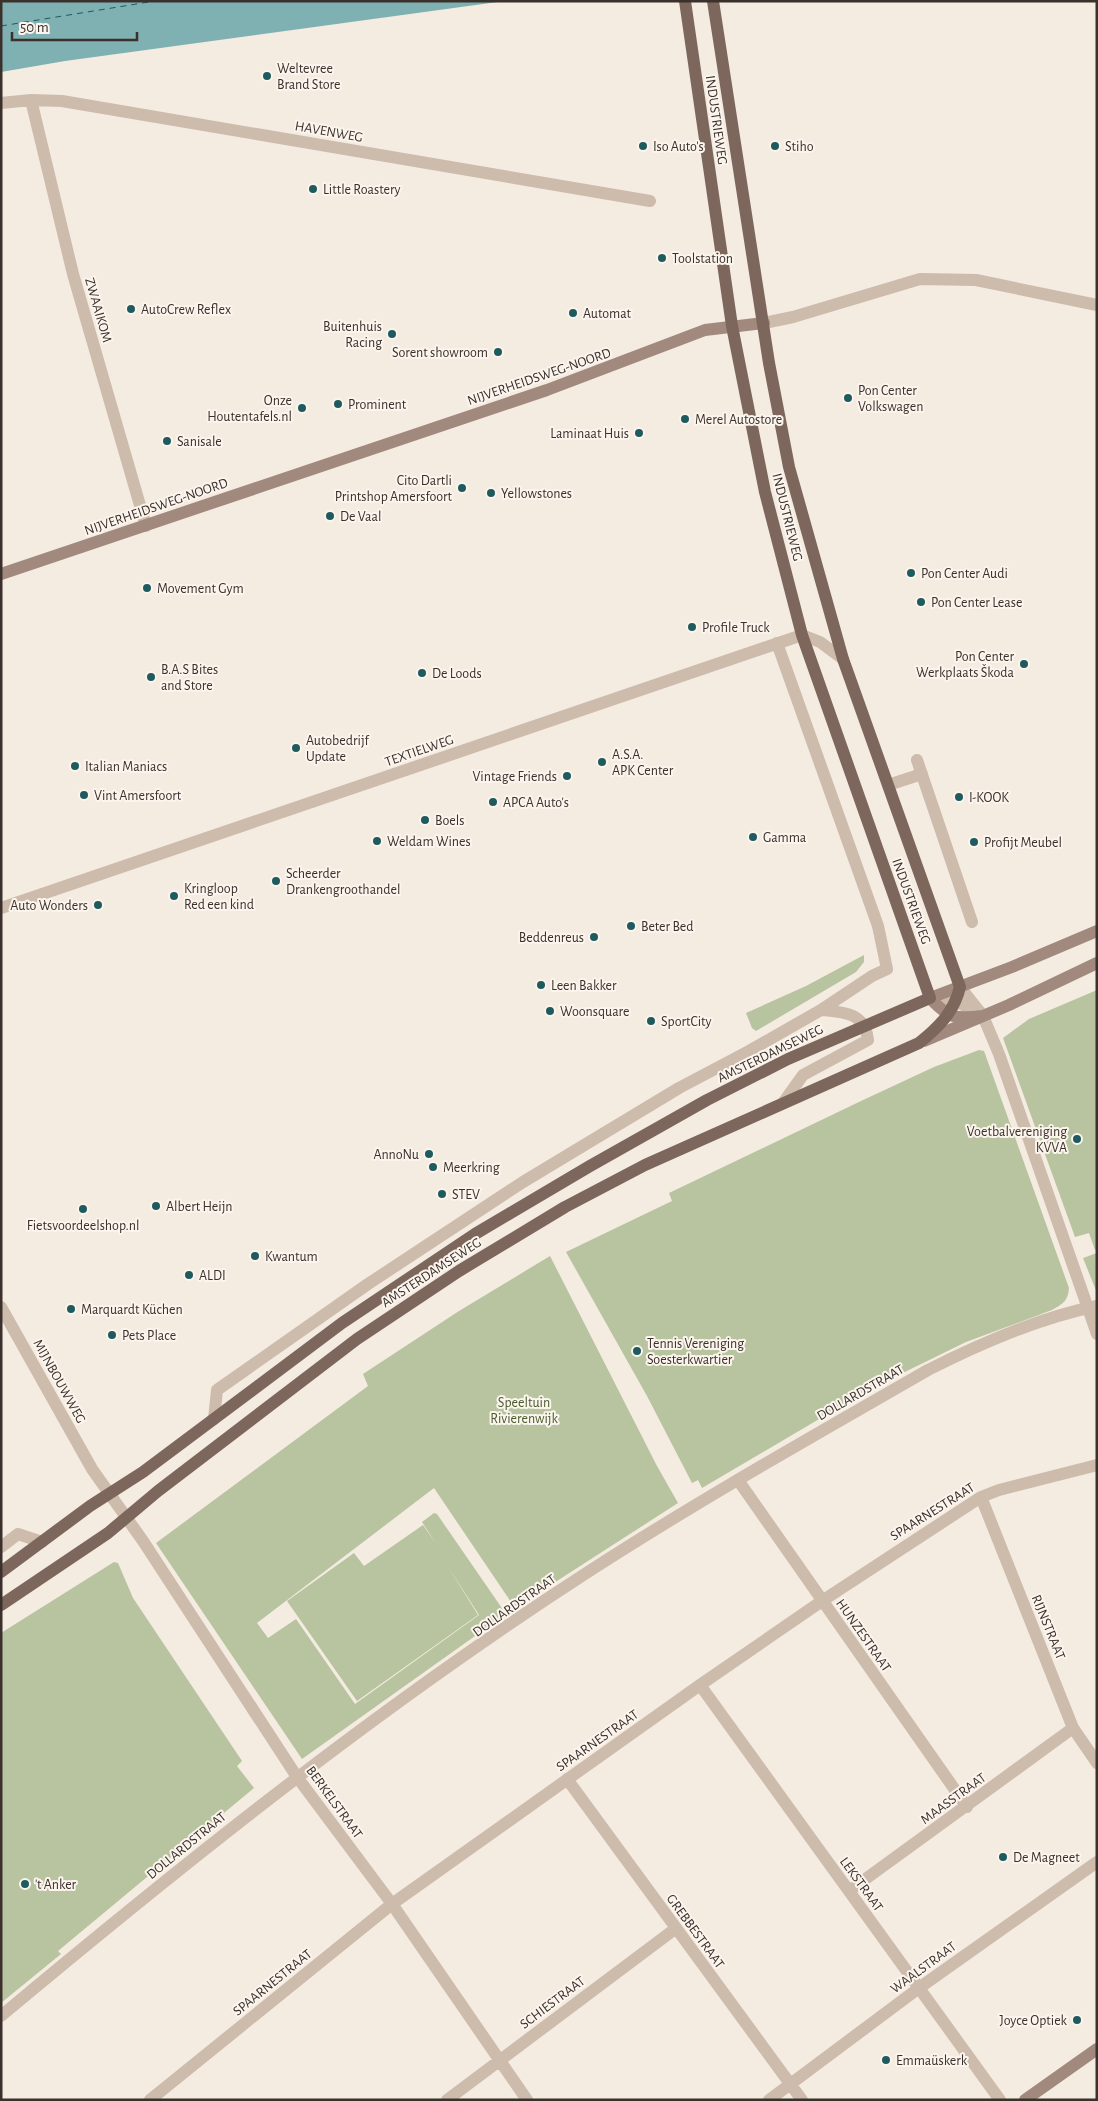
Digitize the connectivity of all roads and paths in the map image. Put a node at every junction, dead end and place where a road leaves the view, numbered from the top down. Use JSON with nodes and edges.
{"nodes":[{"id":1,"x":685,"y":1,"type":"edge"},
{"id":2,"x":713,"y":1,"type":"edge"},
{"id":3,"x":30,"y":100,"type":"junction"},
{"id":4,"x":1,"y":103,"type":"edge"},
{"id":5,"x":650,"y":201,"type":"dead end"},
{"id":6,"x":1097,"y":305,"type":"edge"},
{"id":7,"x":764,"y":323,"type":"junction"},
{"id":8,"x":732,"y":326,"type":"junction"},
{"id":9,"x":146,"y":526,"type":"junction"},
{"id":10,"x":1,"y":574,"type":"edge"},
{"id":11,"x":802,"y":635,"type":"junction"},
{"id":12,"x":777,"y":643,"type":"junction"},
{"id":13,"x":843,"y":658,"type":"junction"},
{"id":14,"x":917,"y":760,"type":"dead end"},
{"id":15,"x":922,"y":774,"type":"junction"},
{"id":16,"x":888,"y":785,"type":"junction"},
{"id":17,"x":1,"y":908,"type":"edge"},
{"id":18,"x":972,"y":922,"type":"dead end"},
{"id":19,"x":1097,"y":931,"type":"edge"},
{"id":20,"x":1097,"y":963,"type":"edge"},
{"id":21,"x":960,"y":987,"type":"junction"},
{"id":22,"x":930,"y":998,"type":"junction"},
{"id":23,"x":957,"y":1002,"type":"junction"},
{"id":24,"x":820,"y":1010,"type":"junction"},
{"id":25,"x":948,"y":1015,"type":"junction"},
{"id":26,"x":983,"y":1016,"type":"junction"},
{"id":27,"x":863,"y":1026,"type":"junction"},
{"id":28,"x":919,"y":1043,"type":"junction"},
{"id":29,"x":783,"y":1103,"type":"junction"},
{"id":30,"x":1,"y":1307,"type":"edge"},
{"id":31,"x":1092,"y":1307,"type":"edge"},
{"id":32,"x":1097,"y":1334,"type":"edge"},
{"id":33,"x":214,"y":1419,"type":"junction"},
{"id":34,"x":1097,"y":1465,"type":"edge"},
{"id":35,"x":738,"y":1480,"type":"junction"},
{"id":36,"x":109,"y":1494,"type":"junction"},
{"id":37,"x":981,"y":1497,"type":"junction"},
{"id":38,"x":126,"y":1517,"type":"junction"},
{"id":39,"x":42,"y":1542,"type":"junction"},
{"id":40,"x":1,"y":1547,"type":"edge"},
{"id":41,"x":1,"y":1572,"type":"edge"},
{"id":42,"x":822,"y":1601,"type":"junction"},
{"id":43,"x":1,"y":1604,"type":"edge"},
{"id":44,"x":700,"y":1685,"type":"junction"},
{"id":45,"x":1073,"y":1728,"type":"junction"},
{"id":46,"x":1097,"y":1763,"type":"edge"},
{"id":47,"x":297,"y":1777,"type":"junction"},
{"id":48,"x":567,"y":1779,"type":"junction"},
{"id":49,"x":967,"y":1806,"type":"junction"},
{"id":50,"x":1097,"y":1862,"type":"edge"},
{"id":51,"x":849,"y":1891,"type":"junction"},
{"id":52,"x":392,"y":1904,"type":"junction"},
{"id":53,"x":675,"y":1930,"type":"junction"},
{"id":54,"x":919,"y":1988,"type":"junction"},
{"id":55,"x":1,"y":2016,"type":"edge"},
{"id":56,"x":1097,"y":2049,"type":"edge"},
{"id":57,"x":498,"y":2060,"type":"junction"},
{"id":58,"x":791,"y":2084,"type":"junction"},
{"id":59,"x":150,"y":2100,"type":"edge"},
{"id":60,"x":447,"y":2100,"type":"edge"},
{"id":61,"x":527,"y":2100,"type":"edge"},
{"id":62,"x":769,"y":2100,"type":"edge"},
{"id":63,"x":802,"y":2100,"type":"edge"},
{"id":64,"x":1000,"y":2100,"type":"edge"},
{"id":65,"x":1025,"y":2100,"type":"edge"}],
"edges":[{"from":1,"to":8,"type":"main road","name":"INDUSTRIEWEG"},
{"from":2,"to":7,"type":"main road","name":"INDUSTRIEWEG"},
{"from":3,"to":4,"type":"street","name":"HAVENWEG"},
{"from":3,"to":5,"type":"street","name":"HAVENWEG"},
{"from":3,"to":9,"type":"street","name":"ZWAAIKOM"},
{"from":6,"to":7,"type":"street","name":"NIJVERHEIDSWEG-NOORD"},
{"from":7,"to":8,"type":"street","name":"NIJVERHEIDSWEG-NOORD"},
{"from":7,"to":13,"type":"main road","name":"INDUSTRIEWEG"},
{"from":8,"to":9,"type":"street","name":"NIJVERHEIDSWEG-NOORD"},
{"from":8,"to":11,"type":"main road","name":"INDUSTRIEWEG"},
{"from":9,"to":10,"type":"street","name":"NIJVERHEIDSWEG-NOORD"},
{"from":11,"to":12,"type":"street","name":"TEXTIELWEG"},
{"from":11,"to":13,"type":"street"},
{"from":11,"to":22,"type":"main road","name":"INDUSTRIEWEG"},
{"from":12,"to":17,"type":"street","name":"TEXTIELWEG"},
{"from":12,"to":24,"type":"street","name":"AMSTERDAMSEWEG"},
{"from":13,"to":16,"type":"main road","name":"INDUSTRIEWEG"},
{"from":14,"to":15,"type":"street"},
{"from":15,"to":16,"type":"street"},
{"from":15,"to":18,"type":"street"},
{"from":16,"to":21,"type":"main road","name":"INDUSTRIEWEG"},
{"from":19,"to":21,"type":"street","name":"AMSTERDAMSEWEG"},
{"from":20,"to":26,"type":"street","name":"AMSTERDAMSEWEG"},
{"from":21,"to":22,"type":"street","name":"AMSTERDAMSEWEG"},
{"from":21,"to":23,"type":"main road"},
{"from":21,"to":26,"type":"street"},
{"from":22,"to":23,"type":"street"},
{"from":22,"to":25,"type":"street","name":"INDUSTRIEWEG"},
{"from":22,"to":27,"type":"main road","name":"AMSTERDAMSEWEG"},
{"from":23,"to":25,"type":"main road"},
{"from":23,"to":26,"type":"street"},
{"from":24,"to":27,"type":"street","name":"AMSTERDAMSEWEG"},
{"from":24,"to":33,"type":"street","name":"AMSTERDAMSEWEG"},
{"from":25,"to":26,"type":"street"},
{"from":25,"to":28,"type":"main road"},
{"from":26,"to":28,"type":"street","name":"AMSTERDAMSEWEG"},
{"from":26,"to":31,"type":"street"},
{"from":27,"to":29,"type":"street","name":"AMSTERDAMSEWEG"},
{"from":27,"to":33,"type":"main road","name":"AMSTERDAMSEWEG"},
{"from":28,"to":29,"type":"main road","name":"AMSTERDAMSEWEG"},
{"from":29,"to":38,"type":"main road","name":"AMSTERDAMSEWEG"},
{"from":30,"to":36,"type":"street","name":"MIJNBOUWWEG"},
{"from":31,"to":32,"type":"street"},
{"from":31,"to":35,"type":"street","name":"DOLLARDSTRAAT"},
{"from":33,"to":36,"type":"main road","name":"AMSTERDAMSEWEG"},
{"from":34,"to":37,"type":"street","name":"SPAARNESTRAAT"},
{"from":35,"to":42,"type":"street","name":"HUNZESTRAAT"},
{"from":35,"to":47,"type":"street","name":"DOLLARDSTRAAT"},
{"from":36,"to":38,"type":"street"},
{"from":36,"to":39,"type":"main road","name":"AMSTERDAMSEWEG"},
{"from":37,"to":42,"type":"street","name":"SPAARNESTRAAT"},
{"from":37,"to":45,"type":"street","name":"RIJNSTRAAT"},
{"from":38,"to":43,"type":"main road","name":"AMSTERDAMSEWEG"},
{"from":38,"to":47,"type":"street","name":"BERKELSTRAAT"},
{"from":39,"to":40,"type":"street"},
{"from":39,"to":41,"type":"main road","name":"AMSTERDAMSEWEG"},
{"from":42,"to":44,"type":"street","name":"SPAARNESTRAAT"},
{"from":42,"to":49,"type":"street","name":"HUNZESTRAAT"},
{"from":44,"to":48,"type":"street","name":"SPAARNESTRAAT"},
{"from":44,"to":51,"type":"street","name":"LEKSTRAAT"},
{"from":45,"to":46,"type":"street","name":"RIJNSTRAAT"},
{"from":45,"to":49,"type":"street","name":"MAASSTRAAT"},
{"from":47,"to":52,"type":"street","name":"BERKELSTRAAT"},
{"from":47,"to":55,"type":"street","name":"DOLLARDSTRAAT"},
{"from":48,"to":52,"type":"street","name":"SPAARNESTRAAT"},
{"from":48,"to":53,"type":"street","name":"GREBBESTRAAT"},
{"from":49,"to":51,"type":"street","name":"MAASSTRAAT"},
{"from":50,"to":54,"type":"street","name":"WAALSTRAAT"},
{"from":51,"to":54,"type":"street","name":"LEKSTRAAT"},
{"from":52,"to":57,"type":"street","name":"BERKELSTRAAT"},
{"from":52,"to":59,"type":"street","name":"SPAARNESTRAAT"},
{"from":53,"to":57,"type":"street","name":"SCHIESTRAAT"},
{"from":53,"to":58,"type":"street","name":"GREBBESTRAAT"},
{"from":54,"to":58,"type":"street","name":"WAALSTRAAT"},
{"from":54,"to":64,"type":"street","name":"LEKSTRAAT"},
{"from":56,"to":65,"type":"street"},
{"from":57,"to":60,"type":"street","name":"SCHIESTRAAT"},
{"from":57,"to":61,"type":"street","name":"BERKELSTRAAT"},
{"from":58,"to":62,"type":"street","name":"WAALSTRAAT"},
{"from":58,"to":63,"type":"street","name":"GREBBESTRAAT"}]}
